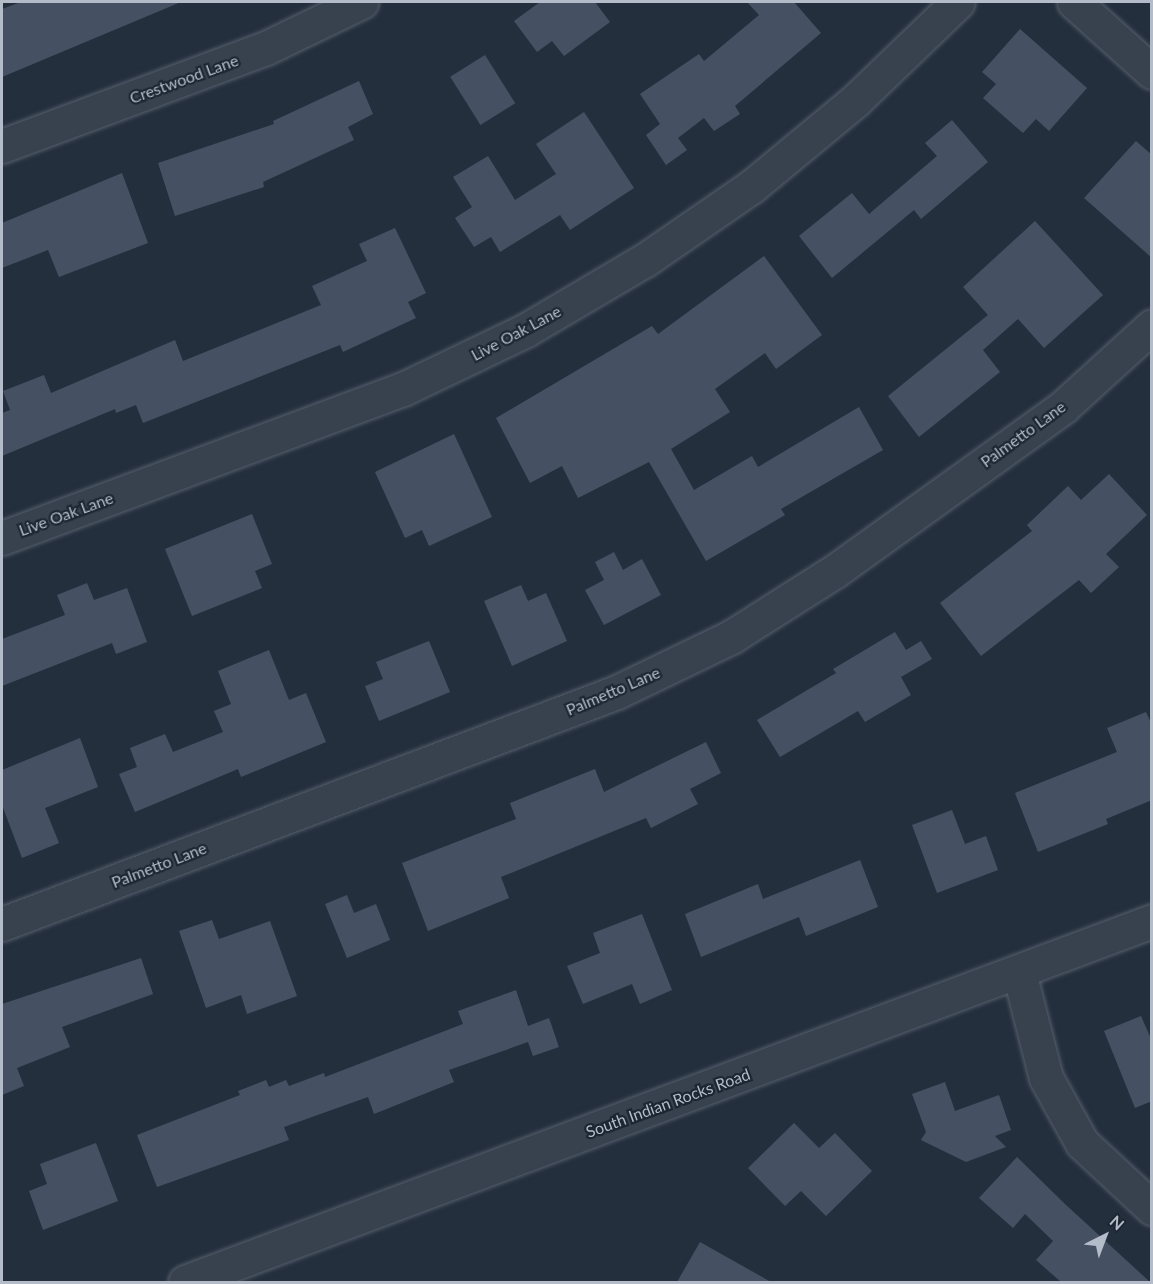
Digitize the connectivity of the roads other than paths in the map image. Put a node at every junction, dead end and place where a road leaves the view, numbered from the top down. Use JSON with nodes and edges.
{"nodes":[{"id":1,"x":361,"y":2,"type":"edge"},
{"id":2,"x":958,"y":2,"type":"edge"},
{"id":3,"x":1074,"y":2,"type":"edge"},
{"id":4,"x":1152,"y":72,"type":"edge"},
{"id":5,"x":2,"y":147,"type":"edge"},
{"id":6,"x":1152,"y":326,"type":"edge"},
{"id":7,"x":2,"y":538,"type":"edge"},
{"id":8,"x":1152,"y":921,"type":"edge"},
{"id":9,"x":2,"y":924,"type":"edge"},
{"id":10,"x":1019,"y":972,"type":"junction"},
{"id":11,"x":1152,"y":1208,"type":"edge"},
{"id":12,"x":185,"y":1282,"type":"edge"}],
"edges":[{"from":1,"to":5,"type":"street","name":"Crestwood Lane"},
{"from":2,"to":7,"type":"street","name":"Live Oak Lane"},
{"from":3,"to":4,"type":"street"},
{"from":6,"to":9,"type":"street","name":"Palmetto Lane"},
{"from":8,"to":10,"type":"street","name":"South Indian Rocks Road"},
{"from":10,"to":11,"type":"street"},
{"from":10,"to":12,"type":"street","name":"South Indian Rocks Road"}]}
